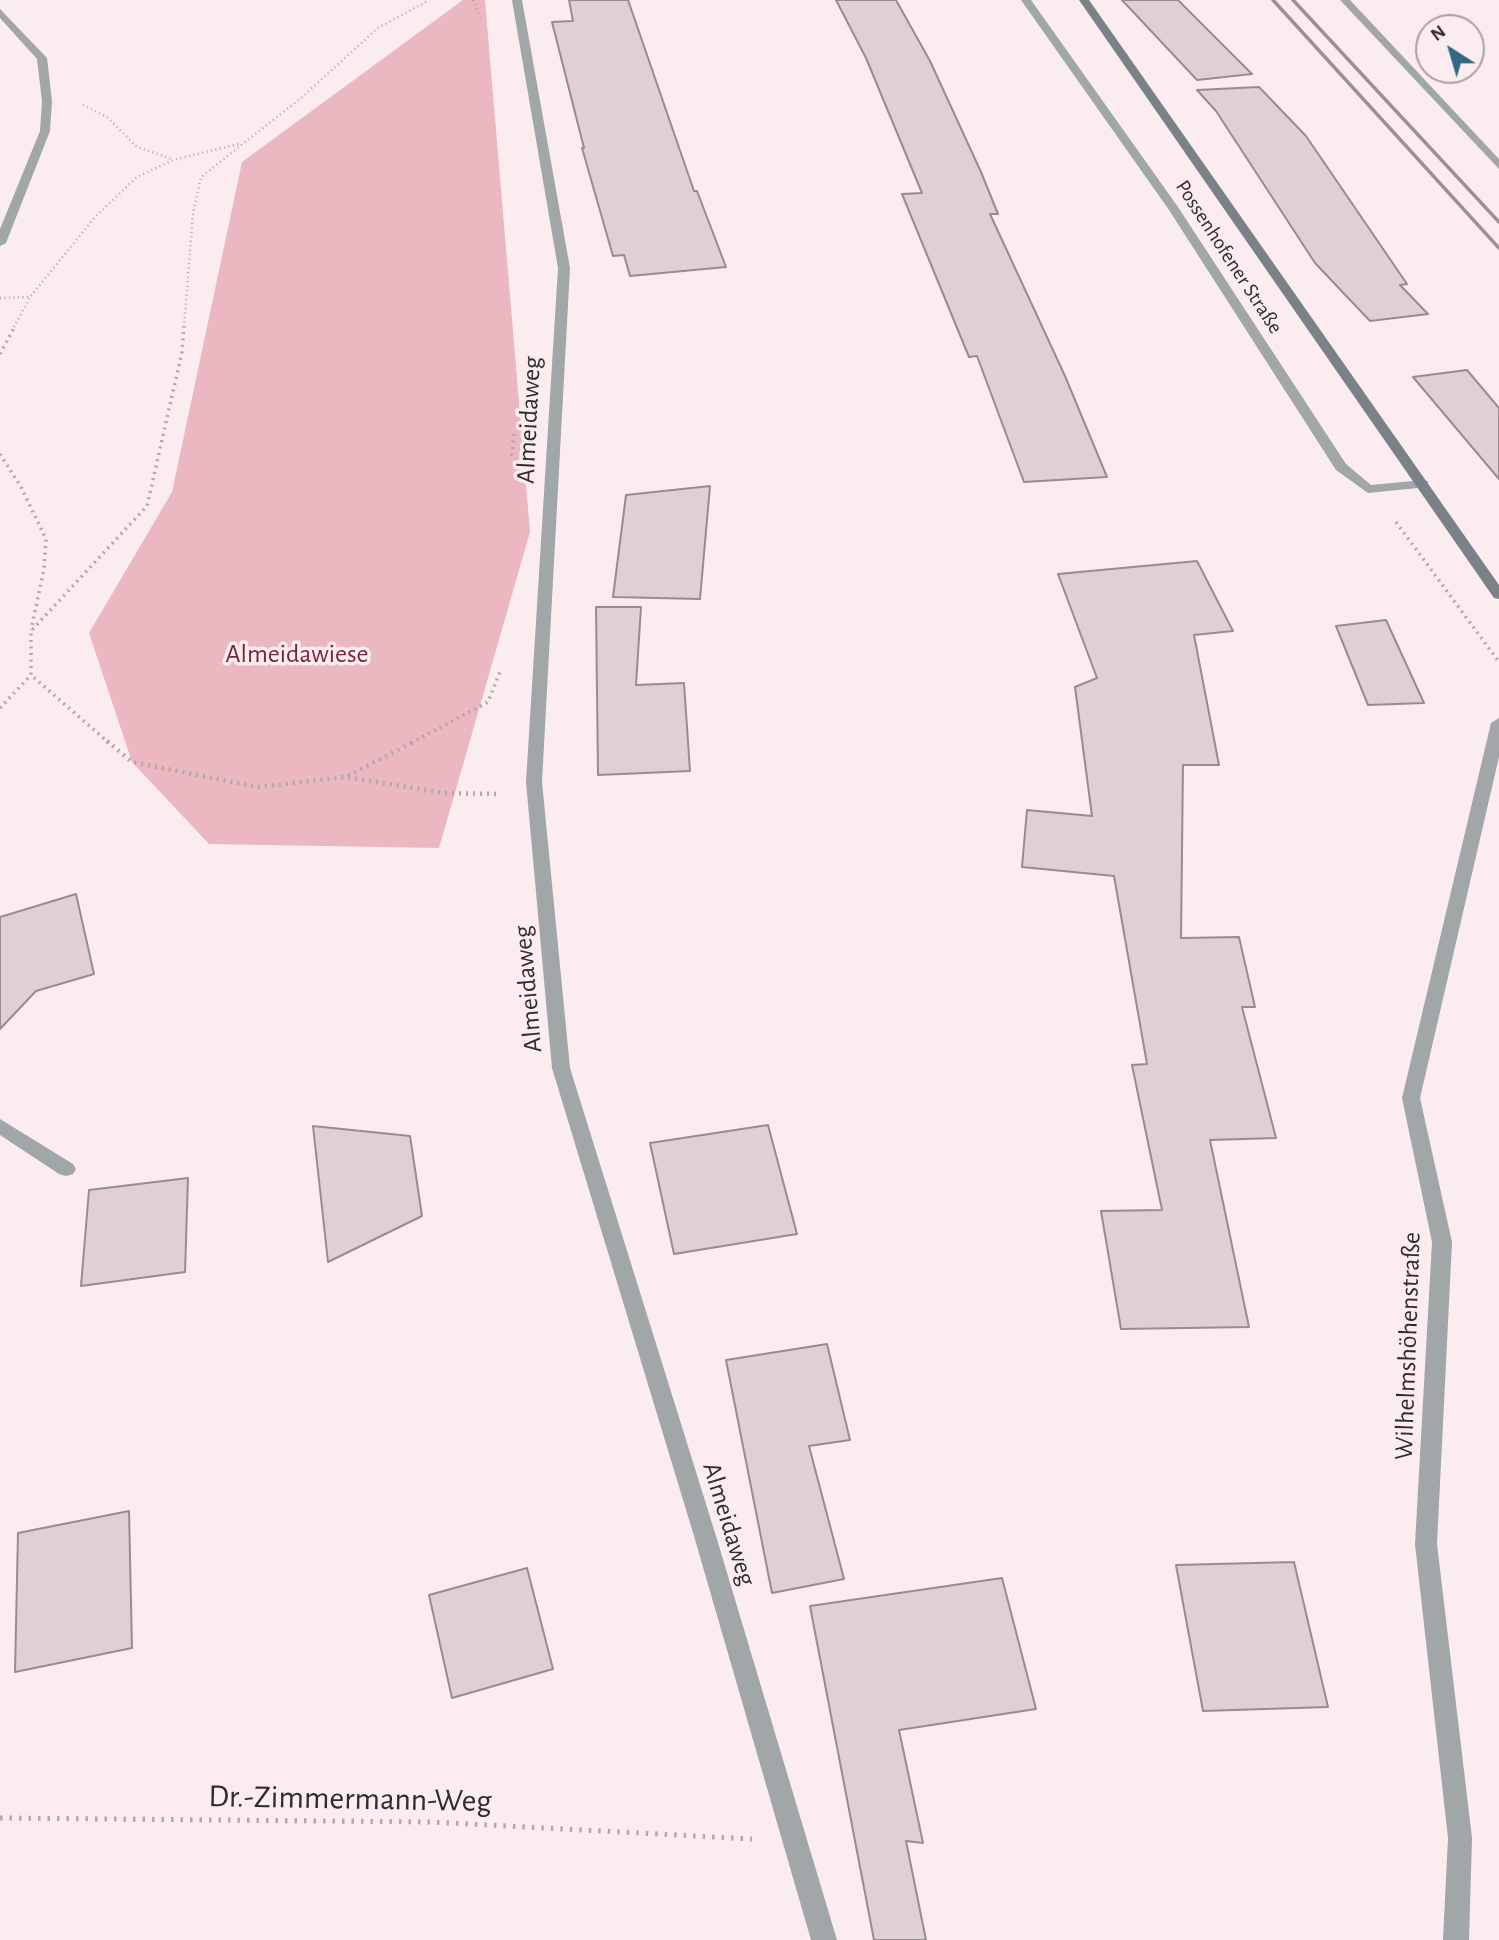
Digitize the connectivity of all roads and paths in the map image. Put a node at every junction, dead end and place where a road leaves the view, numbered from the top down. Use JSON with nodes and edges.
{"nodes":[{"id":1,"x":429,"y":0,"type":"edge"},
{"id":2,"x":473,"y":0,"type":"edge"},
{"id":3,"x":517,"y":0,"type":"edge"},
{"id":4,"x":1026,"y":0,"type":"edge"},
{"id":5,"x":1084,"y":0,"type":"edge"},
{"id":6,"x":1345,"y":0,"type":"edge"},
{"id":7,"x":0,"y":12,"type":"edge"},
{"id":8,"x":483,"y":25,"type":"dead end"},
{"id":9,"x":72,"y":100,"type":"dead end"},
{"id":10,"x":243,"y":143,"type":"junction"},
{"id":11,"x":173,"y":160,"type":"junction"},
{"id":12,"x":1499,"y":166,"type":"edge"},
{"id":13,"x":0,"y":243,"type":"edge"},
{"id":14,"x":30,"y":297,"type":"junction"},
{"id":15,"x":0,"y":298,"type":"edge"},
{"id":16,"x":0,"y":355,"type":"edge"},
{"id":17,"x":514,"y":427,"type":"dead end"},
{"id":18,"x":0,"y":454,"type":"edge"},
{"id":19,"x":519,"y":463,"type":"dead end"},
{"id":20,"x":1423,"y":484,"type":"junction"},
{"id":21,"x":1368,"y":489,"type":"junction"},
{"id":22,"x":1499,"y":594,"type":"edge"},
{"id":23,"x":31,"y":631,"type":"junction"},
{"id":24,"x":1499,"y":662,"type":"edge"},
{"id":25,"x":502,"y":666,"type":"dead end"},
{"id":26,"x":31,"y":675,"type":"junction"},
{"id":27,"x":0,"y":708,"type":"edge"},
{"id":28,"x":1499,"y":723,"type":"edge"},
{"id":29,"x":346,"y":777,"type":"junction"},
{"id":30,"x":534,"y":782,"type":"junction"},
{"id":31,"x":0,"y":1126,"type":"edge"},
{"id":32,"x":66,"y":1169,"type":"dead end"},
{"id":33,"x":0,"y":1818,"type":"edge"},
{"id":34,"x":699,"y":1836,"type":"dead end"},
{"id":35,"x":824,"y":1940,"type":"edge"},
{"id":36,"x":1456,"y":1940,"type":"edge"}],
"edges":[{"from":1,"to":10,"type":"path"},
{"from":2,"to":8,"type":"path"},
{"from":3,"to":30,"type":"street","name":"Almeidaweg"},
{"from":4,"to":21,"type":"street","name":"Possenhofener Straße"},
{"from":5,"to":20,"type":"main road","name":"Possenhofener Straße"},
{"from":6,"to":12,"type":"street"},
{"from":7,"to":13,"type":"street"},
{"from":9,"to":11,"type":"path"},
{"from":10,"to":11,"type":"path"},
{"from":10,"to":23,"type":"path"},
{"from":11,"to":14,"type":"path"},
{"from":14,"to":15,"type":"path"},
{"from":14,"to":16,"type":"path"},
{"from":17,"to":19,"type":"path"},
{"from":18,"to":23,"type":"path"},
{"from":20,"to":21,"type":"street"},
{"from":20,"to":22,"type":"main road","name":"Possenhofener Straße"},
{"from":21,"to":24,"type":"path"},
{"from":23,"to":26,"type":"path"},
{"from":25,"to":29,"type":"path"},
{"from":26,"to":27,"type":"path"},
{"from":26,"to":29,"type":"path"},
{"from":28,"to":36,"type":"street","name":"Wilhelmshöhenstraße"},
{"from":29,"to":30,"type":"path"},
{"from":30,"to":35,"type":"street","name":"Almeidaweg"},
{"from":31,"to":32,"type":"street"},
{"from":33,"to":34,"type":"path","name":"Dr.-Zimmermann-Weg"}]}
